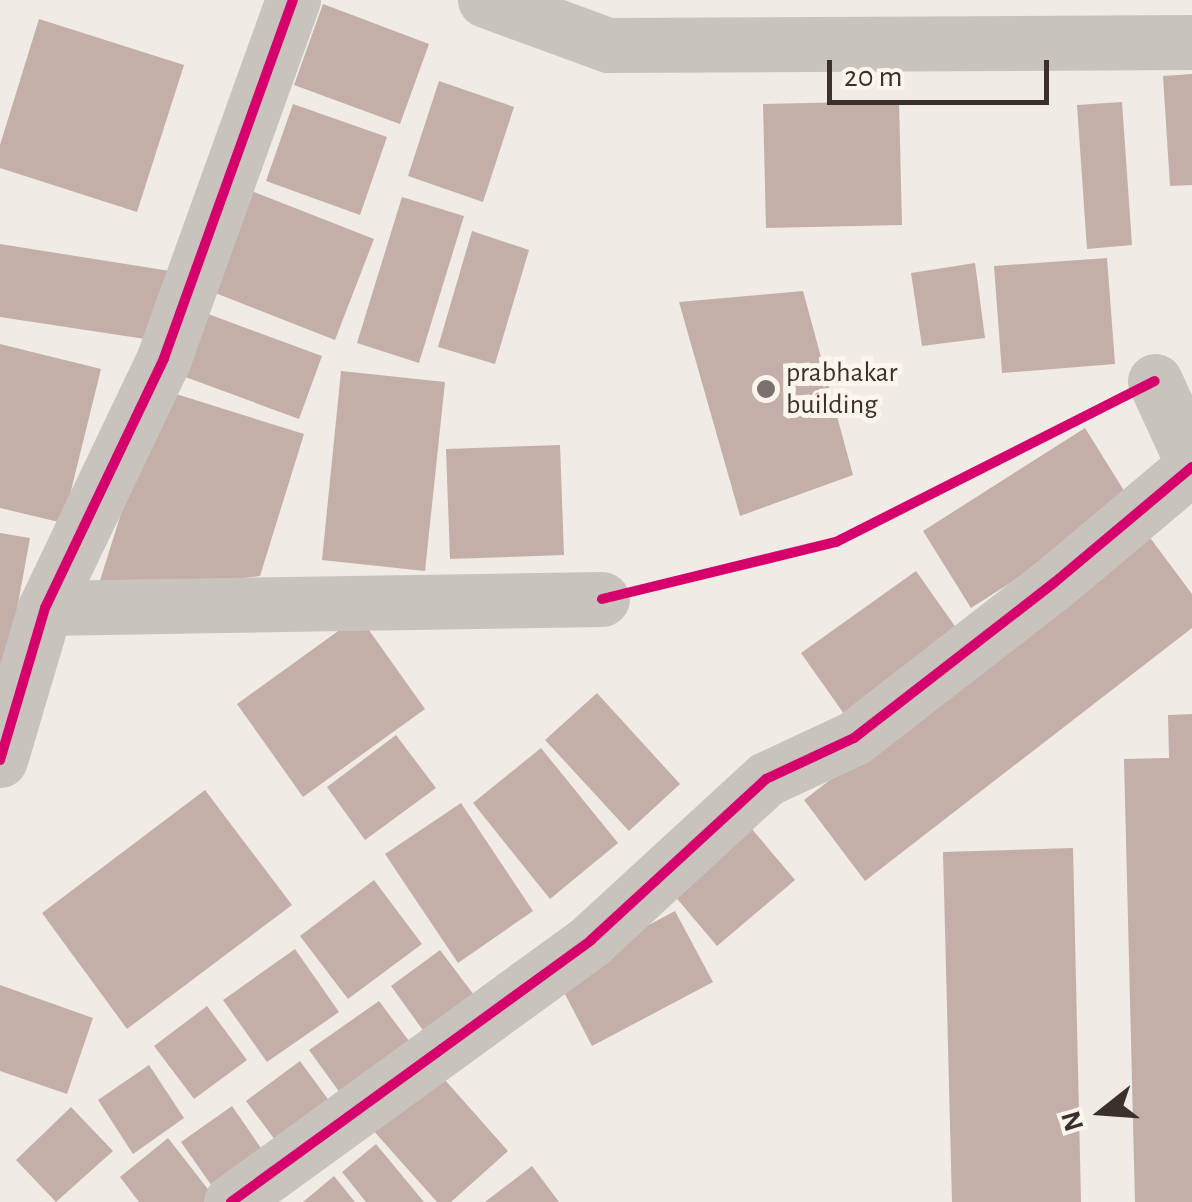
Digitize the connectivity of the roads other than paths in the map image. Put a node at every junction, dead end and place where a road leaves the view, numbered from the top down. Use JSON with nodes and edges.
{"nodes":[{"id":1,"x":293,"y":0,"type":"edge"},
{"id":2,"x":485,"y":0,"type":"edge"},
{"id":3,"x":1192,"y":42,"type":"edge"},
{"id":4,"x":1154,"y":381,"type":"dead end"},
{"id":5,"x":1192,"y":464,"type":"edge"},
{"id":6,"x":602,"y":599,"type":"dead end"},
{"id":7,"x":45,"y":608,"type":"junction"},
{"id":8,"x":0,"y":760,"type":"edge"},
{"id":9,"x":231,"y":1202,"type":"edge"}],
"edges":[{"from":1,"to":7,"type":"street"},
{"from":2,"to":3,"type":"street"},
{"from":4,"to":5,"type":"street"},
{"from":5,"to":9,"type":"street"},
{"from":6,"to":7,"type":"street"},
{"from":7,"to":8,"type":"street"}]}
